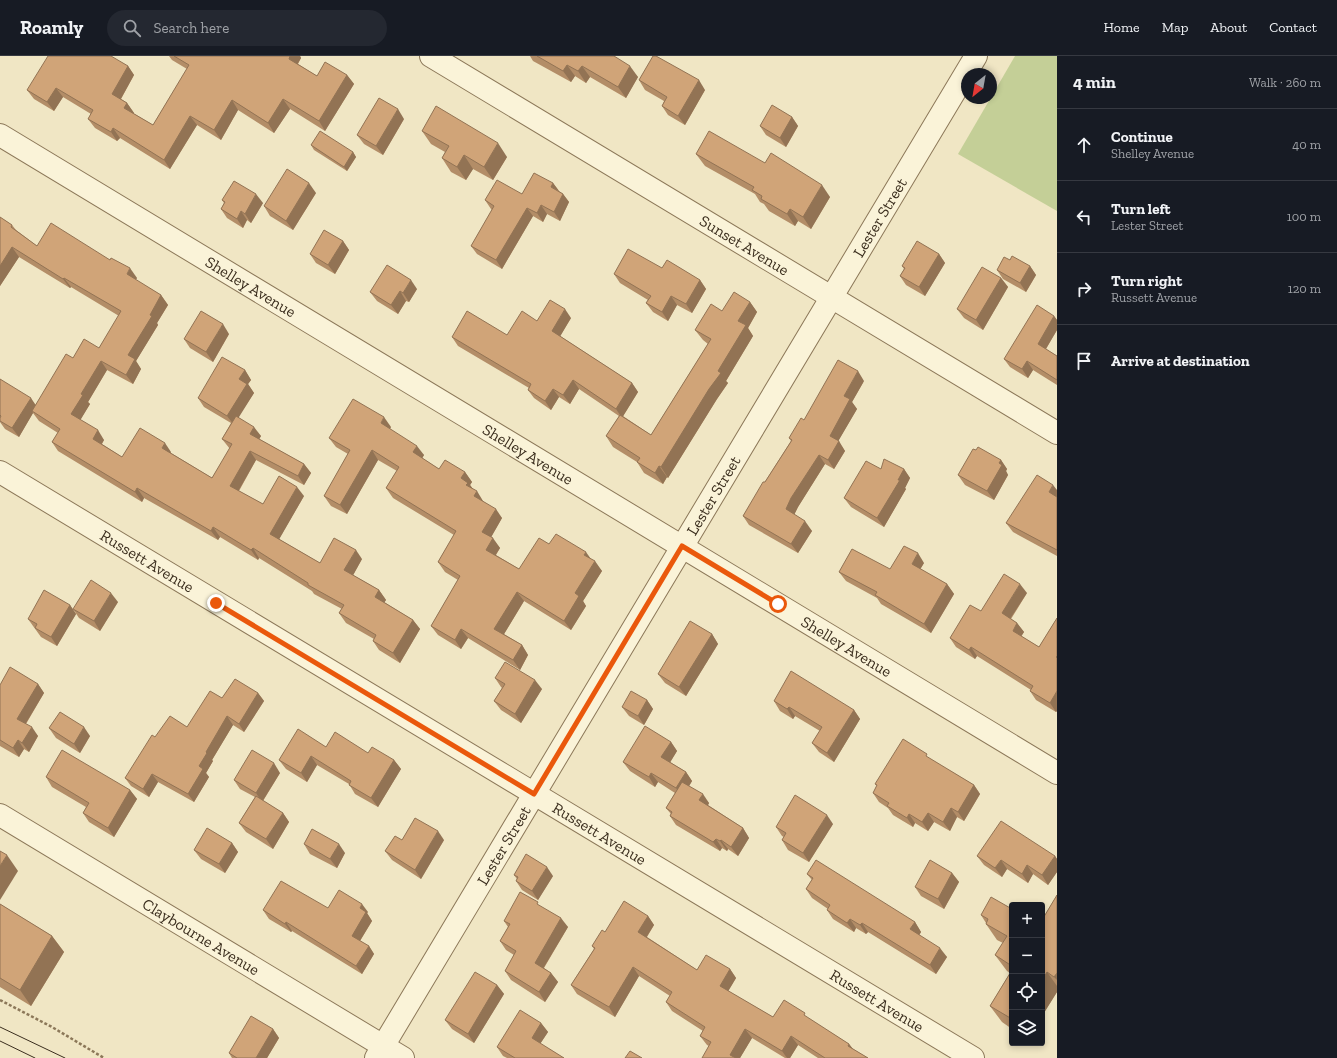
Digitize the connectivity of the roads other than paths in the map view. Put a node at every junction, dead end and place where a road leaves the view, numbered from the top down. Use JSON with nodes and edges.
{"nodes":[{"id":1,"x":431,"y":56,"type":"edge"},
{"id":2,"x":976,"y":56,"type":"edge"},
{"id":3,"x":0,"y":135,"type":"edge"},
{"id":4,"x":831,"y":297,"type":"junction"},
{"id":5,"x":1057,"y":433,"type":"edge"},
{"id":6,"x":0,"y":472,"type":"edge"},
{"id":7,"x":682,"y":546,"type":"junction"},
{"id":8,"x":1057,"y":773,"type":"edge"},
{"id":9,"x":534,"y":794,"type":"junction"},
{"id":10,"x":0,"y":815,"type":"edge"},
{"id":11,"x":379,"y":1052,"type":"edge"},
{"id":12,"x":403,"y":1058,"type":"edge"},
{"id":13,"x":973,"y":1058,"type":"edge"}],
"edges":[{"from":1,"to":4,"type":"street","name":"Sunset Avenue"},
{"from":2,"to":4,"type":"street","name":"Lester Street"},
{"from":3,"to":7,"type":"street","name":"Shelley Avenue"},
{"from":4,"to":5,"type":"street","name":"Sunset Avenue"},
{"from":4,"to":7,"type":"street","name":"Lester Street"},
{"from":6,"to":9,"type":"street","name":"Russett Avenue"},
{"from":7,"to":8,"type":"street","name":"Shelley Avenue"},
{"from":7,"to":9,"type":"street","name":"Lester Street"},
{"from":9,"to":11,"type":"street","name":"Lester Street"},
{"from":9,"to":13,"type":"street","name":"Russett Avenue"},
{"from":10,"to":11,"type":"street","name":"Claybourne Avenue"},
{"from":11,"to":12,"type":"street","name":"Claybourne Avenue"}]}
